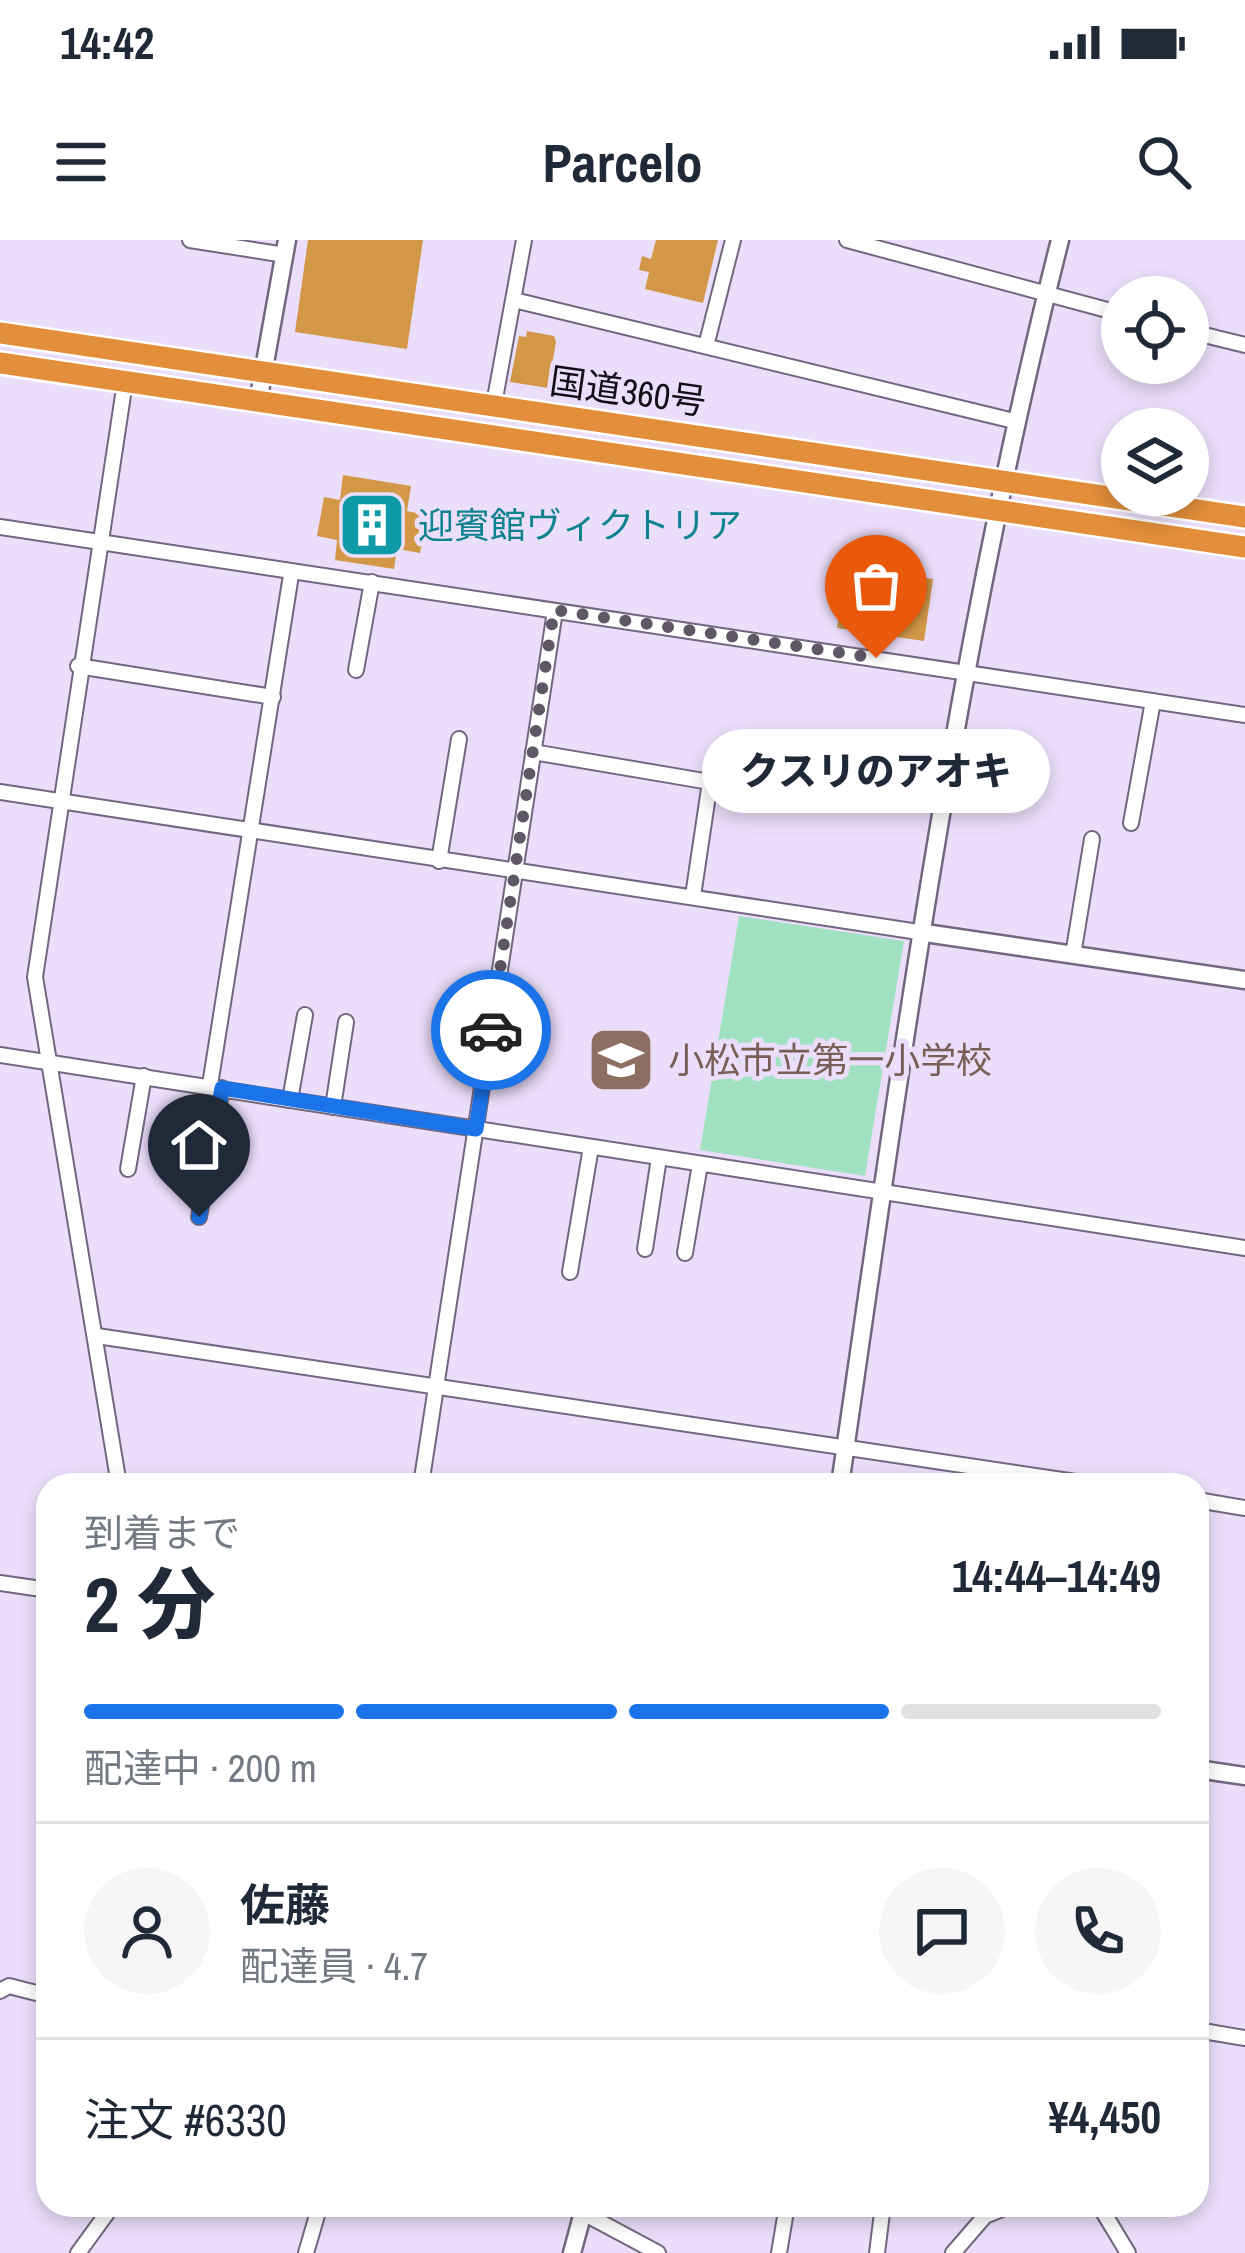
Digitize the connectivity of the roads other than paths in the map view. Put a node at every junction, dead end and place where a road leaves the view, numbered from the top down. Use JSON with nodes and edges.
{"nodes":[{"id":1,"x":190,"y":240,"type":"edge"},
{"id":2,"x":524,"y":240,"type":"edge"},
{"id":3,"x":733,"y":240,"type":"edge"},
{"id":4,"x":847,"y":240,"type":"edge"},
{"id":5,"x":1060,"y":240,"type":"edge"},
{"id":6,"x":286,"y":247,"type":"edge"},
{"id":7,"x":1046,"y":293,"type":"junction"},
{"id":8,"x":514,"y":300,"type":"junction"},
{"id":9,"x":1101,"y":308,"type":"edge"},
{"id":10,"x":0,"y":333,"type":"edge"},
{"id":11,"x":1209,"y":336,"type":"edge"},
{"id":12,"x":1245,"y":345,"type":"edge"},
{"id":13,"x":706,"y":346,"type":"junction"},
{"id":14,"x":0,"y":363,"type":"edge"},
{"id":15,"x":263,"y":372,"type":"junction"},
{"id":16,"x":125,"y":382,"type":"junction"},
{"id":17,"x":258,"y":403,"type":"junction"},
{"id":18,"x":494,"y":404,"type":"junction"},
{"id":19,"x":1014,"y":421,"type":"junction"},
{"id":20,"x":1003,"y":480,"type":"junction"},
{"id":21,"x":997,"y":510,"type":"junction"},
{"id":22,"x":1245,"y":517,"type":"edge"},
{"id":23,"x":0,"y":527,"type":"edge"},
{"id":24,"x":98,"y":543,"type":"junction"},
{"id":25,"x":1245,"y":547,"type":"edge"},
{"id":26,"x":291,"y":575,"type":"junction"},
{"id":27,"x":372,"y":582,"type":"junction"},
{"id":28,"x":554,"y":610,"type":"junction"},
{"id":29,"x":78,"y":666,"type":"junction"},
{"id":30,"x":356,"y":670,"type":"dead end"},
{"id":31,"x":968,"y":672,"type":"junction"},
{"id":32,"x":273,"y":697,"type":"junction"},
{"id":33,"x":1153,"y":700,"type":"junction"},
{"id":34,"x":1245,"y":715,"type":"edge"},
{"id":35,"x":459,"y":739,"type":"dead end"},
{"id":36,"x":533,"y":752,"type":"junction"},
{"id":37,"x":0,"y":792,"type":"edge"},
{"id":38,"x":62,"y":802,"type":"junction"},
{"id":39,"x":1131,"y":823,"type":"dead end"},
{"id":40,"x":252,"y":832,"type":"junction"},
{"id":41,"x":1092,"y":839,"type":"dead end"},
{"id":42,"x":439,"y":861,"type":"junction"},
{"id":43,"x":515,"y":873,"type":"junction"},
{"id":44,"x":693,"y":896,"type":"junction"},
{"id":45,"x":925,"y":933,"type":"junction"},
{"id":46,"x":1073,"y":955,"type":"junction"},
{"id":47,"x":1245,"y":980,"type":"edge"},
{"id":48,"x":305,"y":1015,"type":"dead end"},
{"id":49,"x":346,"y":1022,"type":"dead end"},
{"id":50,"x":0,"y":1054,"type":"edge"},
{"id":51,"x":50,"y":1062,"type":"junction"},
{"id":52,"x":144,"y":1076,"type":"junction"},
{"id":53,"x":216,"y":1087,"type":"junction"},
{"id":54,"x":290,"y":1100,"type":"junction"},
{"id":55,"x":333,"y":1107,"type":"junction"},
{"id":56,"x":476,"y":1129,"type":"junction"},
{"id":57,"x":591,"y":1147,"type":"junction"},
{"id":58,"x":659,"y":1158,"type":"junction"},
{"id":59,"x":700,"y":1164,"type":"junction"},
{"id":60,"x":128,"y":1169,"type":"dead end"},
{"id":61,"x":886,"y":1194,"type":"junction"},
{"id":62,"x":199,"y":1217,"type":"dead end"},
{"id":63,"x":1245,"y":1248,"type":"edge"},
{"id":64,"x":645,"y":1249,"type":"dead end"},
{"id":65,"x":685,"y":1253,"type":"dead end"},
{"id":66,"x":570,"y":1272,"type":"dead end"},
{"id":67,"x":97,"y":1336,"type":"junction"},
{"id":68,"x":436,"y":1386,"type":"junction"},
{"id":69,"x":845,"y":1447,"type":"junction"},
{"id":70,"x":117,"y":1473,"type":"edge"},
{"id":71,"x":423,"y":1473,"type":"edge"},
{"id":72,"x":842,"y":1473,"type":"edge"},
{"id":73,"x":1017,"y":1473,"type":"edge"},
{"id":74,"x":1209,"y":1502,"type":"edge"},
{"id":75,"x":1245,"y":1508,"type":"edge"},
{"id":76,"x":0,"y":1583,"type":"edge"},
{"id":77,"x":36,"y":1588,"type":"edge"},
{"id":78,"x":1209,"y":1770,"type":"edge"},
{"id":79,"x":1245,"y":1776,"type":"edge"},
{"id":80,"x":0,"y":1991,"type":"edge"},
{"id":81,"x":36,"y":1993,"type":"edge"},
{"id":82,"x":1209,"y":2032,"type":"edge"},
{"id":83,"x":1245,"y":2038,"type":"edge"},
{"id":84,"x":104,"y":2217,"type":"edge"},
{"id":85,"x":316,"y":2217,"type":"edge"},
{"id":86,"x":580,"y":2217,"type":"edge"},
{"id":87,"x":591,"y":2217,"type":"edge"},
{"id":88,"x":785,"y":2217,"type":"edge"},
{"id":89,"x":882,"y":2217,"type":"edge"},
{"id":90,"x":984,"y":2217,"type":"edge"},
{"id":91,"x":1106,"y":2217,"type":"edge"},
{"id":92,"x":78,"y":2253,"type":"edge"},
{"id":93,"x":305,"y":2253,"type":"edge"},
{"id":94,"x":572,"y":2253,"type":"edge"},
{"id":95,"x":658,"y":2253,"type":"edge"},
{"id":96,"x":779,"y":2253,"type":"edge"},
{"id":97,"x":877,"y":2253,"type":"edge"},
{"id":98,"x":952,"y":2253,"type":"edge"},
{"id":99,"x":1128,"y":2253,"type":"edge"}],
"edges":[{"from":1,"to":6,"type":"street"},
{"from":2,"to":8,"type":"street"},
{"from":3,"to":13,"type":"street"},
{"from":4,"to":7,"type":"street"},
{"from":5,"to":7,"type":"street"},
{"from":6,"to":15,"type":"street"},
{"from":7,"to":9,"type":"street"},
{"from":7,"to":19,"type":"street"},
{"from":8,"to":13,"type":"street"},
{"from":8,"to":18,"type":"street"},
{"from":10,"to":15,"type":"highway","name":"国道360号"},
{"from":11,"to":12,"type":"street"},
{"from":13,"to":19,"type":"street"},
{"from":14,"to":16,"type":"highway","name":"国道360号"},
{"from":15,"to":17,"type":"street"},
{"from":15,"to":18,"type":"highway","name":"国道360号"},
{"from":16,"to":17,"type":"highway","name":"国道360号"},
{"from":16,"to":24,"type":"street"},
{"from":17,"to":21,"type":"highway","name":"国道360号"},
{"from":18,"to":20,"type":"highway","name":"国道360号"},
{"from":19,"to":20,"type":"street"},
{"from":20,"to":21,"type":"street"},
{"from":20,"to":22,"type":"highway","name":"国道360号"},
{"from":21,"to":25,"type":"highway","name":"国道360号"},
{"from":21,"to":31,"type":"street"},
{"from":23,"to":24,"type":"street"},
{"from":24,"to":26,"type":"street"},
{"from":24,"to":29,"type":"street"},
{"from":26,"to":27,"type":"street"},
{"from":26,"to":32,"type":"street"},
{"from":27,"to":28,"type":"street"},
{"from":27,"to":30,"type":"street"},
{"from":28,"to":31,"type":"street"},
{"from":28,"to":36,"type":"street"},
{"from":29,"to":32,"type":"street"},
{"from":29,"to":38,"type":"street"},
{"from":31,"to":33,"type":"street"},
{"from":31,"to":45,"type":"street"},
{"from":32,"to":40,"type":"street"},
{"from":33,"to":34,"type":"street"},
{"from":33,"to":39,"type":"street"},
{"from":35,"to":42,"type":"street"},
{"from":36,"to":43,"type":"street"},
{"from":36,"to":44,"type":"street"},
{"from":37,"to":38,"type":"street"},
{"from":38,"to":40,"type":"street"},
{"from":38,"to":51,"type":"street"},
{"from":40,"to":42,"type":"street"},
{"from":40,"to":53,"type":"street"},
{"from":41,"to":46,"type":"street"},
{"from":42,"to":43,"type":"street"},
{"from":43,"to":44,"type":"street"},
{"from":43,"to":56,"type":"street"},
{"from":44,"to":45,"type":"street"},
{"from":45,"to":46,"type":"street"},
{"from":45,"to":61,"type":"street"},
{"from":46,"to":47,"type":"street"},
{"from":48,"to":54,"type":"street"},
{"from":49,"to":55,"type":"street"},
{"from":50,"to":51,"type":"street"},
{"from":51,"to":52,"type":"street"},
{"from":51,"to":67,"type":"street"},
{"from":52,"to":53,"type":"street"},
{"from":52,"to":60,"type":"street"},
{"from":53,"to":54,"type":"street"},
{"from":53,"to":62,"type":"street"},
{"from":54,"to":55,"type":"street"},
{"from":55,"to":56,"type":"street"},
{"from":56,"to":57,"type":"street"},
{"from":56,"to":68,"type":"street"},
{"from":57,"to":58,"type":"street"},
{"from":57,"to":66,"type":"street"},
{"from":58,"to":59,"type":"street"},
{"from":58,"to":64,"type":"street"},
{"from":59,"to":61,"type":"street"},
{"from":59,"to":65,"type":"street"},
{"from":61,"to":63,"type":"street"},
{"from":61,"to":69,"type":"street"},
{"from":67,"to":68,"type":"street"},
{"from":67,"to":70,"type":"street"},
{"from":68,"to":69,"type":"street"},
{"from":68,"to":71,"type":"street"},
{"from":69,"to":72,"type":"street"},
{"from":69,"to":73,"type":"street"},
{"from":74,"to":75,"type":"street"},
{"from":76,"to":77,"type":"street"},
{"from":78,"to":79,"type":"street"},
{"from":80,"to":81,"type":"street"},
{"from":82,"to":83,"type":"street"},
{"from":84,"to":92,"type":"street"},
{"from":85,"to":93,"type":"street"},
{"from":86,"to":94,"type":"street"},
{"from":87,"to":95,"type":"street"},
{"from":88,"to":96,"type":"street"},
{"from":89,"to":97,"type":"street"},
{"from":90,"to":98,"type":"street"},
{"from":91,"to":99,"type":"street"}]}
